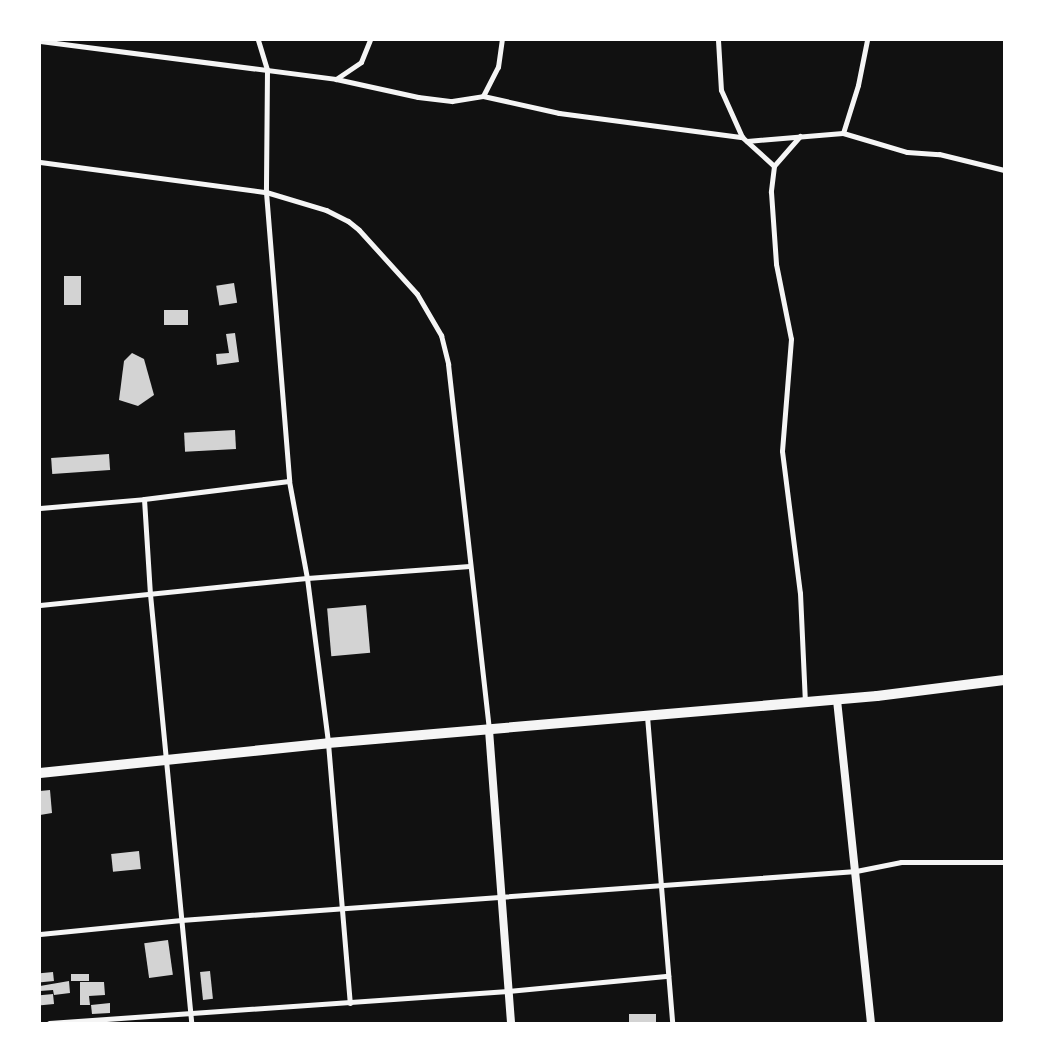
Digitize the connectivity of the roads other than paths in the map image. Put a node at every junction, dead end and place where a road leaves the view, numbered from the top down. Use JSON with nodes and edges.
{"nodes":[{"id":1,"x":258,"y":40,"type":"edge"},
{"id":2,"x":370,"y":40,"type":"edge"},
{"id":3,"x":502,"y":40,"type":"edge"},
{"id":4,"x":718,"y":40,"type":"edge"},
{"id":5,"x":867,"y":40,"type":"edge"},
{"id":6,"x":40,"y":41,"type":"edge"},
{"id":7,"x":267,"y":70,"type":"junction"},
{"id":8,"x":336,"y":79,"type":"junction"},
{"id":9,"x":483,"y":96,"type":"junction"},
{"id":10,"x":843,"y":133,"type":"junction"},
{"id":11,"x":800,"y":136,"type":"junction"},
{"id":12,"x":742,"y":137,"type":"junction"},
{"id":13,"x":747,"y":141,"type":"junction"},
{"id":14,"x":40,"y":162,"type":"edge"},
{"id":15,"x":774,"y":166,"type":"junction"},
{"id":16,"x":1004,"y":170,"type":"edge"},
{"id":17,"x":266,"y":192,"type":"junction"},
{"id":18,"x":289,"y":480,"type":"junction"},
{"id":19,"x":144,"y":499,"type":"junction"},
{"id":20,"x":40,"y":508,"type":"edge"},
{"id":21,"x":470,"y":566,"type":"junction"},
{"id":22,"x":307,"y":578,"type":"junction"},
{"id":23,"x":150,"y":594,"type":"junction"},
{"id":24,"x":40,"y":605,"type":"edge"},
{"id":25,"x":1004,"y":680,"type":"edge"},
{"id":26,"x":837,"y":700,"type":"junction"},
{"id":27,"x":805,"y":703,"type":"junction"},
{"id":28,"x":646,"y":716,"type":"junction"},
{"id":29,"x":489,"y":730,"type":"junction"},
{"id":30,"x":328,"y":743,"type":"junction"},
{"id":31,"x":166,"y":759,"type":"junction"},
{"id":32,"x":40,"y":773,"type":"edge"},
{"id":33,"x":1004,"y":862,"type":"edge"},
{"id":34,"x":856,"y":871,"type":"junction"},
{"id":35,"x":660,"y":883,"type":"junction"},
{"id":36,"x":499,"y":898,"type":"junction"},
{"id":37,"x":342,"y":909,"type":"junction"},
{"id":38,"x":181,"y":920,"type":"junction"},
{"id":39,"x":40,"y":934,"type":"edge"},
{"id":40,"x":668,"y":976,"type":"junction"},
{"id":41,"x":508,"y":991,"type":"junction"},
{"id":42,"x":350,"y":1002,"type":"junction"},
{"id":43,"x":191,"y":1015,"type":"junction"},
{"id":44,"x":49,"y":1023,"type":"edge"},
{"id":45,"x":192,"y":1023,"type":"edge"},
{"id":46,"x":511,"y":1023,"type":"edge"},
{"id":47,"x":672,"y":1023,"type":"edge"},
{"id":48,"x":871,"y":1023,"type":"edge"}],
"edges":[{"from":1,"to":7,"type":"street"},
{"from":2,"to":8,"type":"street"},
{"from":3,"to":9,"type":"street"},
{"from":4,"to":12,"type":"street"},
{"from":5,"to":10,"type":"street"},
{"from":6,"to":7,"type":"street"},
{"from":7,"to":8,"type":"street"},
{"from":7,"to":17,"type":"street"},
{"from":8,"to":9,"type":"street"},
{"from":9,"to":12,"type":"street"},
{"from":10,"to":11,"type":"street"},
{"from":10,"to":16,"type":"street"},
{"from":11,"to":13,"type":"street"},
{"from":11,"to":15,"type":"street"},
{"from":12,"to":13,"type":"street"},
{"from":13,"to":15,"type":"street"},
{"from":14,"to":17,"type":"street"},
{"from":15,"to":27,"type":"street"},
{"from":17,"to":18,"type":"street"},
{"from":17,"to":21,"type":"street"},
{"from":18,"to":19,"type":"street"},
{"from":18,"to":22,"type":"street"},
{"from":19,"to":20,"type":"street"},
{"from":19,"to":23,"type":"street"},
{"from":21,"to":22,"type":"street"},
{"from":21,"to":29,"type":"street"},
{"from":22,"to":23,"type":"street"},
{"from":22,"to":30,"type":"street"},
{"from":23,"to":24,"type":"street"},
{"from":23,"to":31,"type":"street"},
{"from":25,"to":26,"type":"main road"},
{"from":26,"to":27,"type":"main road"},
{"from":26,"to":34,"type":"street"},
{"from":27,"to":28,"type":"main road"},
{"from":28,"to":29,"type":"main road"},
{"from":28,"to":35,"type":"street"},
{"from":29,"to":30,"type":"main road"},
{"from":29,"to":36,"type":"street"},
{"from":30,"to":31,"type":"main road"},
{"from":30,"to":37,"type":"street"},
{"from":31,"to":32,"type":"main road"},
{"from":31,"to":38,"type":"street"},
{"from":33,"to":34,"type":"street"},
{"from":34,"to":35,"type":"street"},
{"from":34,"to":48,"type":"street"},
{"from":35,"to":36,"type":"street"},
{"from":35,"to":40,"type":"street"},
{"from":36,"to":37,"type":"street"},
{"from":36,"to":41,"type":"street"},
{"from":37,"to":38,"type":"street"},
{"from":37,"to":42,"type":"street"},
{"from":38,"to":39,"type":"street"},
{"from":38,"to":43,"type":"street"},
{"from":40,"to":41,"type":"street"},
{"from":40,"to":47,"type":"street"},
{"from":41,"to":42,"type":"street"},
{"from":41,"to":46,"type":"street"},
{"from":42,"to":43,"type":"street"},
{"from":43,"to":44,"type":"street"},
{"from":43,"to":45,"type":"street"}]}
